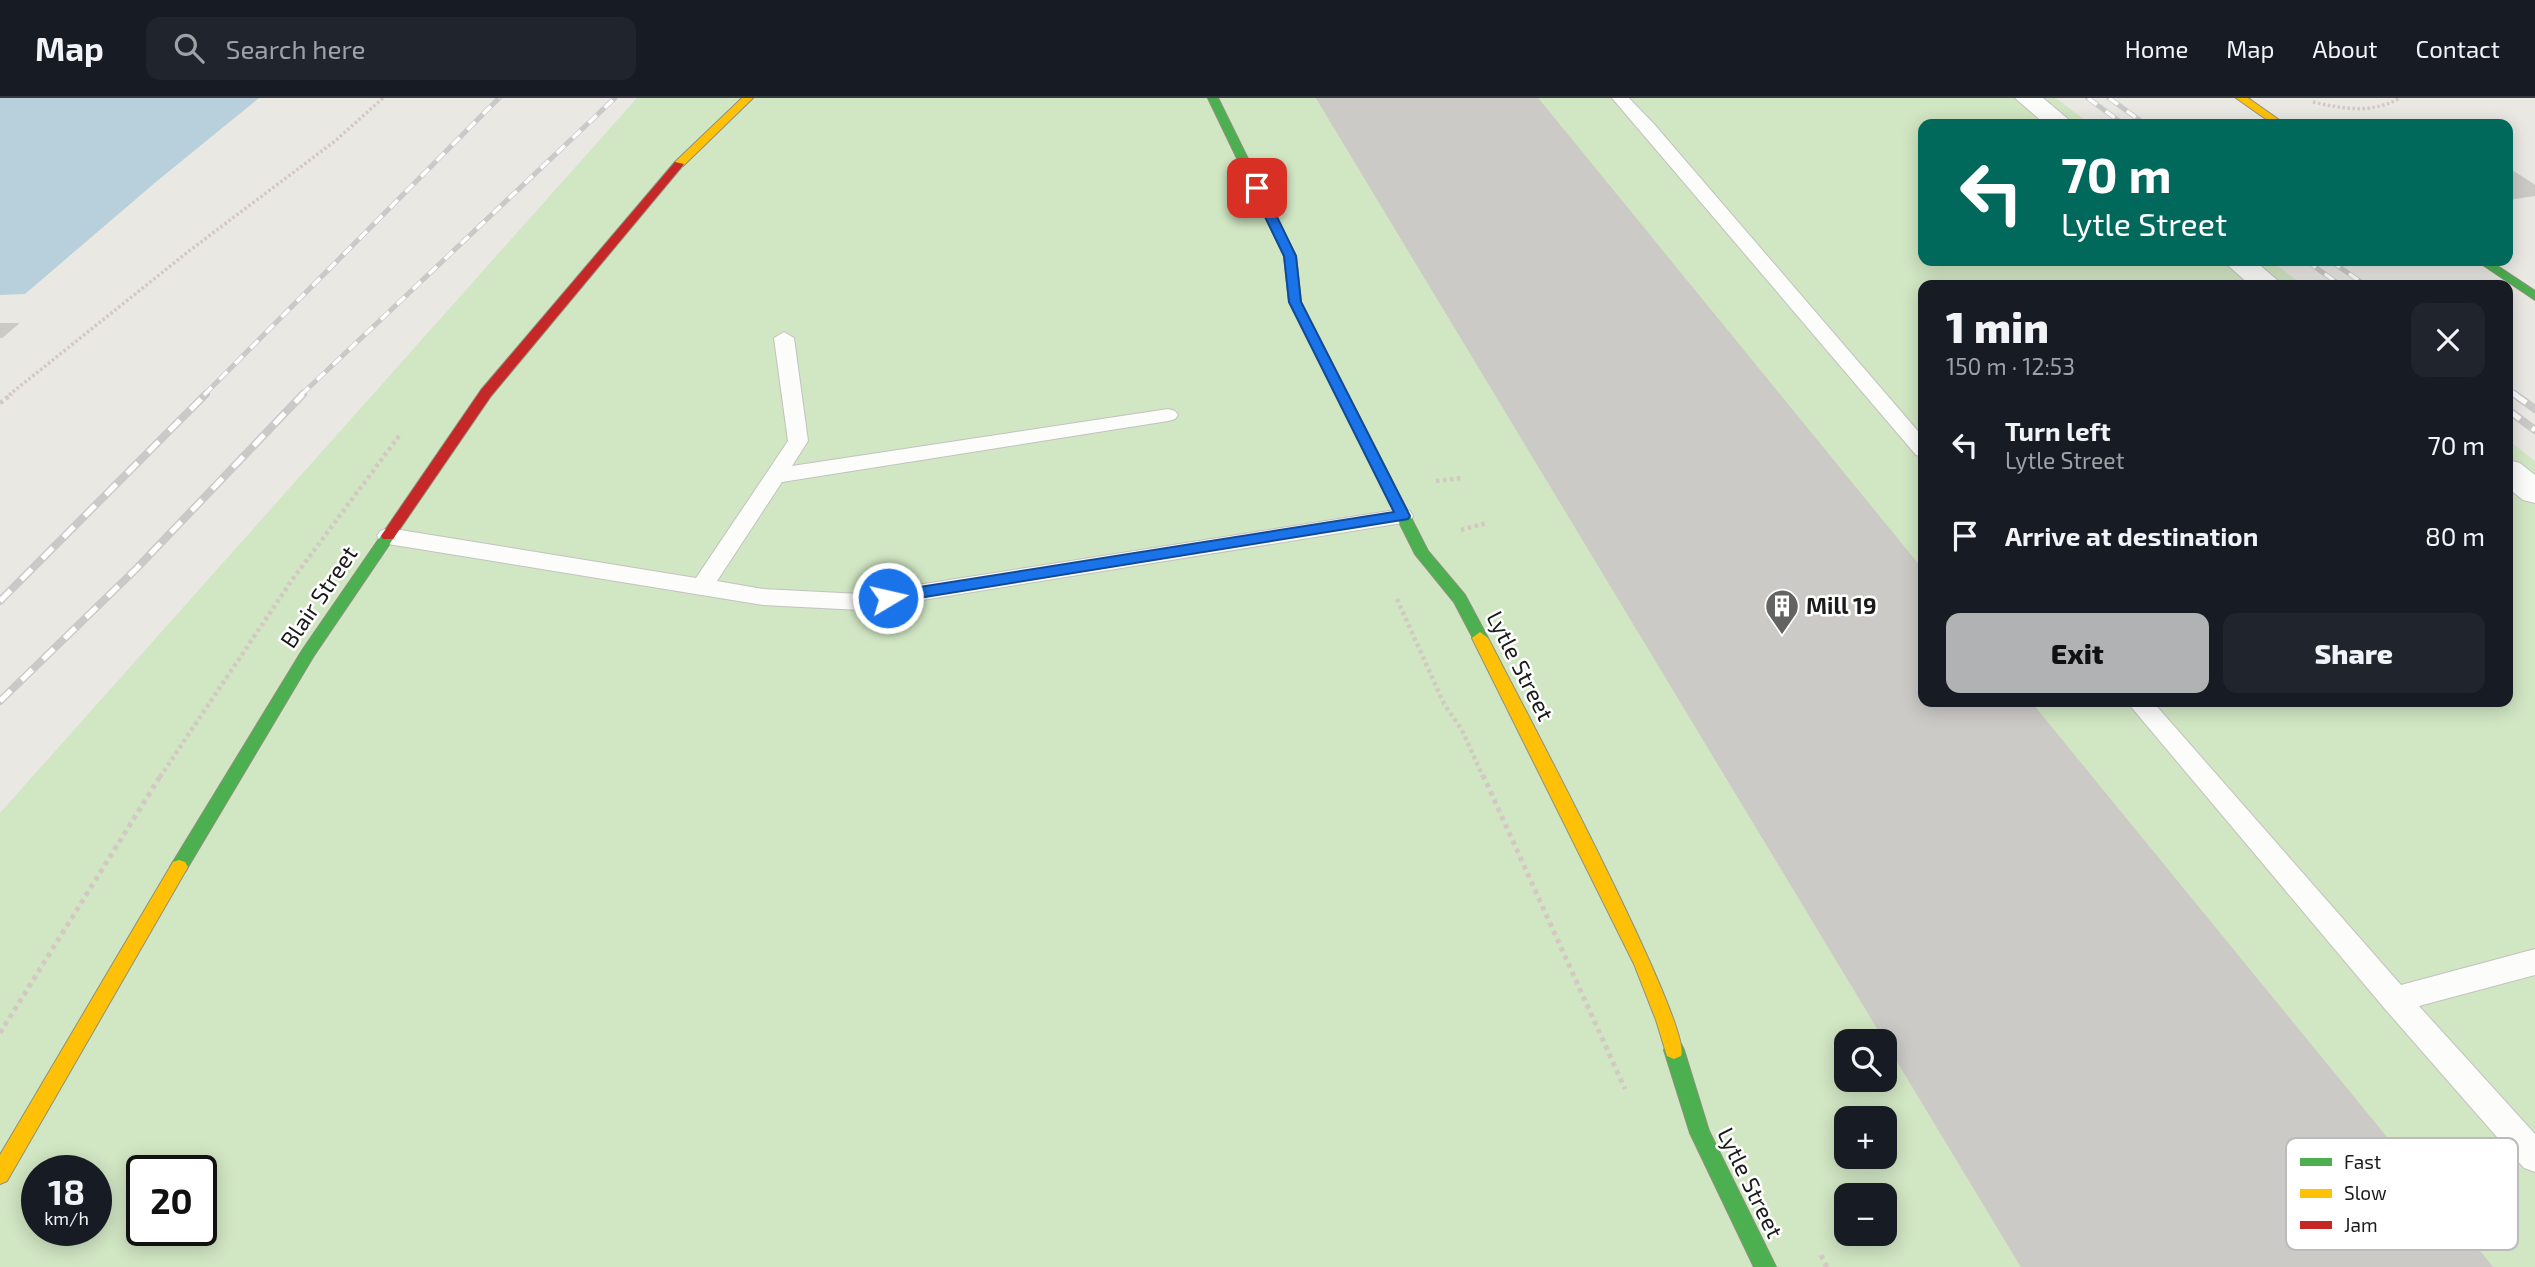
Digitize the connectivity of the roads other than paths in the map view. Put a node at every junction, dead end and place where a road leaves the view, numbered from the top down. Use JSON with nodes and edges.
{"nodes":[{"id":1,"x":748,"y":98,"type":"edge"},
{"id":2,"x":1213,"y":98,"type":"edge"},
{"id":3,"x":1620,"y":98,"type":"edge"},
{"id":4,"x":2027,"y":98,"type":"edge"},
{"id":5,"x":2241,"y":98,"type":"edge"},
{"id":6,"x":2054,"y":119,"type":"edge"},
{"id":7,"x":2272,"y":119,"type":"edge"},
{"id":8,"x":2243,"y":266,"type":"edge"},
{"id":9,"x":2490,"y":266,"type":"edge"},
{"id":10,"x":2261,"y":280,"type":"edge"},
{"id":11,"x":2511,"y":280,"type":"edge"},
{"id":12,"x":2513,"y":281,"type":"edge"},
{"id":13,"x":2535,"y":296,"type":"edge"},
{"id":14,"x":784,"y":338,"type":"dead end"},
{"id":15,"x":1168,"y":415,"type":"dead end"},
{"id":16,"x":1918,"y":444,"type":"edge"},
{"id":17,"x":2513,"y":475,"type":"edge"},
{"id":18,"x":775,"y":476,"type":"junction"},
{"id":19,"x":2535,"y":492,"type":"edge"},
{"id":20,"x":1402,"y":516,"type":"junction"},
{"id":21,"x":388,"y":536,"type":"junction"},
{"id":22,"x":702,"y":587,"type":"junction"},
{"id":23,"x":2143,"y":707,"type":"edge"},
{"id":24,"x":2535,"y":962,"type":"edge"},
{"id":25,"x":2395,"y":1000,"type":"junction"},
{"id":26,"x":2535,"y":1157,"type":"edge"},
{"id":27,"x":0,"y":1174,"type":"edge"},
{"id":28,"x":1765,"y":1267,"type":"edge"}],
"edges":[{"from":1,"to":21,"type":"street","name":"Blair Street"},
{"from":2,"to":20,"type":"street","name":"Lytle Street"},
{"from":3,"to":16,"type":"lane"},
{"from":4,"to":6,"type":"street"},
{"from":5,"to":7,"type":"street"},
{"from":8,"to":10,"type":"street"},
{"from":9,"to":11,"type":"street"},
{"from":12,"to":13,"type":"street"},
{"from":14,"to":18,"type":"lane"},
{"from":15,"to":18,"type":"lane"},
{"from":17,"to":19,"type":"street"},
{"from":18,"to":22,"type":"lane"},
{"from":20,"to":22,"type":"lane"},
{"from":20,"to":28,"type":"street","name":"Lytle Street"},
{"from":21,"to":22,"type":"lane"},
{"from":21,"to":27,"type":"street","name":"Blair Street"},
{"from":23,"to":25,"type":"lane"},
{"from":24,"to":25,"type":"lane"},
{"from":25,"to":26,"type":"lane"}]}
